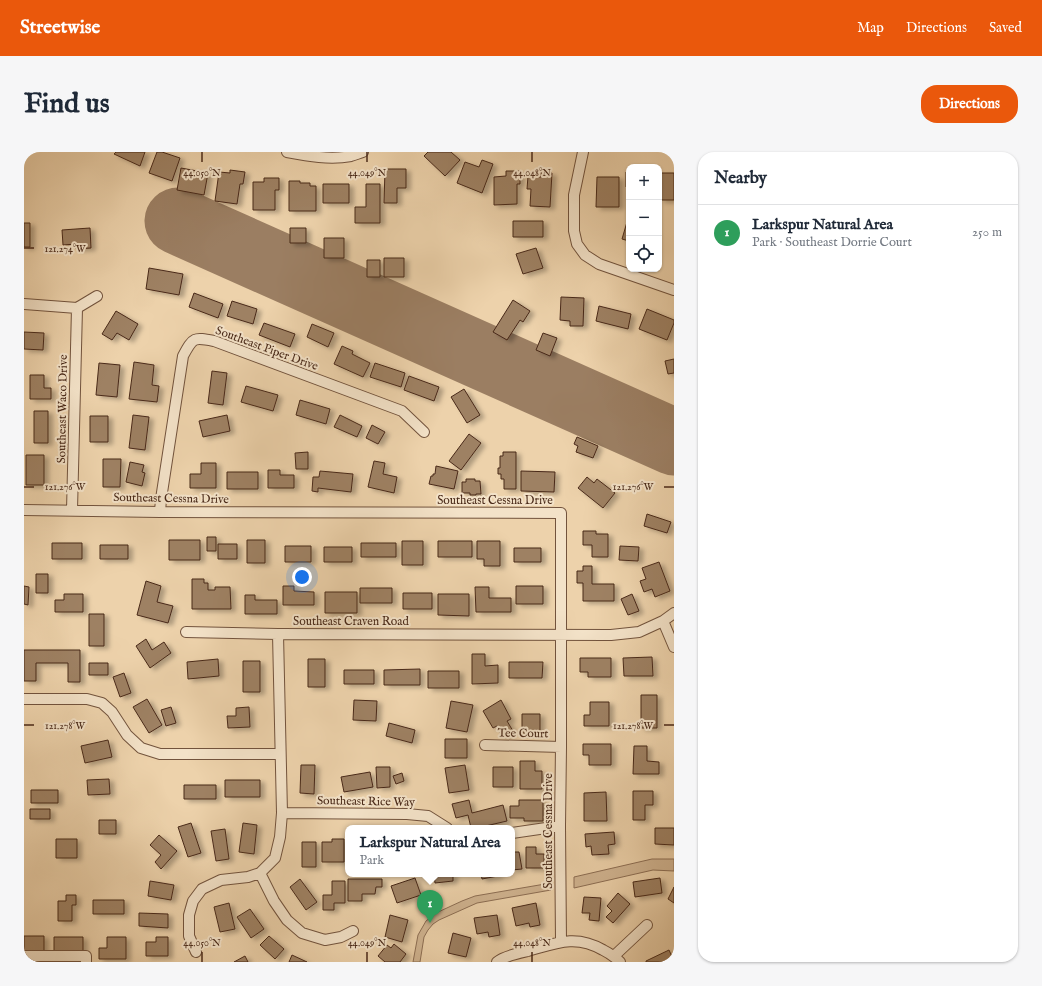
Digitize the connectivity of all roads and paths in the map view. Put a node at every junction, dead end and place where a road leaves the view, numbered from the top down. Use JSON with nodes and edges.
{"nodes":[{"id":1,"x":288,"y":152,"type":"edge"},
{"id":2,"x":363,"y":152,"type":"edge"},
{"id":3,"x":583,"y":152,"type":"edge"},
{"id":4,"x":674,"y":290,"type":"edge"},
{"id":5,"x":97,"y":296,"type":"dead end"},
{"id":6,"x":24,"y":304,"type":"edge"},
{"id":7,"x":77,"y":308,"type":"junction"},
{"id":8,"x":424,"y":432,"type":"dead end"},
{"id":9,"x":24,"y":510,"type":"edge"},
{"id":10,"x":72,"y":510,"type":"junction"},
{"id":11,"x":160,"y":512,"type":"junction"},
{"id":12,"x":674,"y":613,"type":"edge"},
{"id":13,"x":663,"y":621,"type":"junction"},
{"id":14,"x":186,"y":632,"type":"dead end"},
{"id":15,"x":278,"y":634,"type":"junction"},
{"id":16,"x":561,"y":635,"type":"junction"},
{"id":17,"x":674,"y":647,"type":"edge"},
{"id":18,"x":24,"y":699,"type":"edge"},
{"id":19,"x":485,"y":745,"type":"dead end"},
{"id":20,"x":561,"y":746,"type":"junction"},
{"id":21,"x":280,"y":754,"type":"junction"},
{"id":22,"x":282,"y":813,"type":"junction"},
{"id":23,"x":442,"y":825,"type":"edge"},
{"id":24,"x":560,"y":826,"type":"junction"},
{"id":25,"x":515,"y":833,"type":"edge"},
{"id":26,"x":260,"y":873,"type":"junction"},
{"id":27,"x":647,"y":924,"type":"dead end"},
{"id":28,"x":354,"y":931,"type":"dead end"},
{"id":29,"x":562,"y":942,"type":"junction"},
{"id":30,"x":196,"y":952,"type":"dead end"},
{"id":31,"x":24,"y":956,"type":"edge"},
{"id":32,"x":617,"y":959,"type":"edge"},
{"id":33,"x":86,"y":962,"type":"edge"},
{"id":34,"x":497,"y":962,"type":"edge"}],
"edges":[{"from":1,"to":2,"type":"street"},
{"from":3,"to":4,"type":"street"},
{"from":5,"to":7,"type":"street"},
{"from":6,"to":7,"type":"street"},
{"from":7,"to":10,"type":"street","name":"Southeast Waco Drive"},
{"from":8,"to":11,"type":"street","name":"Southeast Piper Drive"},
{"from":9,"to":10,"type":"street","name":"Southeast Cessna Drive"},
{"from":10,"to":11,"type":"street","name":"Southeast Cessna Drive"},
{"from":11,"to":16,"type":"street","name":"Southeast Cessna Drive"},
{"from":12,"to":13,"type":"street","name":"Southeast Craven Road"},
{"from":13,"to":16,"type":"street","name":"Southeast Craven Road"},
{"from":13,"to":17,"type":"street"},
{"from":14,"to":15,"type":"street"},
{"from":15,"to":16,"type":"street","name":"Southeast Craven Road"},
{"from":15,"to":21,"type":"street","name":"Southeast Craven Road"},
{"from":16,"to":20,"type":"street","name":"Southeast Cessna Drive"},
{"from":18,"to":21,"type":"street"},
{"from":19,"to":20,"type":"street","name":"Tee Court"},
{"from":20,"to":24,"type":"street","name":"Southeast Cessna Drive"},
{"from":21,"to":22,"type":"street","name":"Southeast Craven Road"},
{"from":22,"to":23,"type":"street","name":"Southeast Rice Way"},
{"from":22,"to":26,"type":"street","name":"Southeast Craven Road"},
{"from":24,"to":25,"type":"street"},
{"from":24,"to":29,"type":"street","name":"Southeast Cessna Drive"},
{"from":26,"to":28,"type":"street"},
{"from":26,"to":30,"type":"street"},
{"from":27,"to":32,"type":"street"},
{"from":29,"to":32,"type":"street"},
{"from":29,"to":34,"type":"street"},
{"from":31,"to":33,"type":"street"}]}
